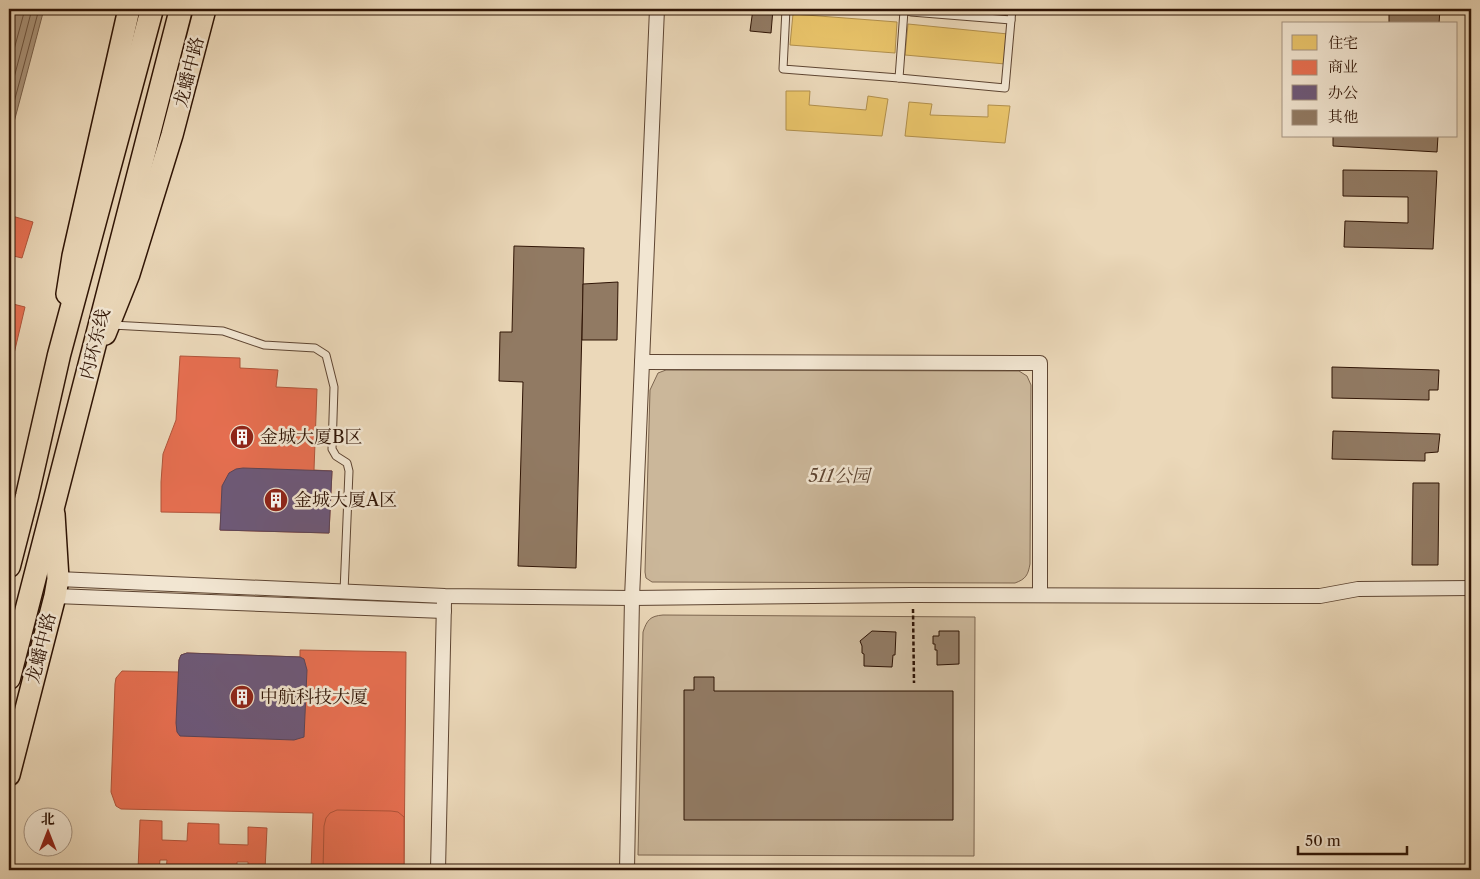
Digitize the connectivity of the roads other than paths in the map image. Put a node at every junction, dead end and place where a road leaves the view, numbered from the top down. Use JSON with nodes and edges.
{"nodes":[{"id":1,"x":129,"y":9,"type":"edge"},
{"id":2,"x":152,"y":9,"type":"edge"},
{"id":3,"x":181,"y":9,"type":"edge"},
{"id":4,"x":205,"y":9,"type":"edge"},
{"id":5,"x":656,"y":9,"type":"edge"},
{"id":6,"x":786,"y":9,"type":"edge"},
{"id":7,"x":867,"y":9,"type":"edge"},
{"id":8,"x":1012,"y":9,"type":"edge"},
{"id":9,"x":909,"y":10,"type":"edge"},
{"id":10,"x":1011,"y":20,"type":"junction"},
{"id":11,"x":899,"y":78,"type":"junction"},
{"id":12,"x":109,"y":325,"type":"junction"},
{"id":13,"x":58,"y":355,"type":"junction"},
{"id":14,"x":642,"y":362,"type":"junction"},
{"id":15,"x":83,"y":390,"type":"junction"},
{"id":16,"x":27,"y":496,"type":"junction"},
{"id":17,"x":54,"y":504,"type":"junction"},
{"id":18,"x":9,"y":524,"type":"edge"},
{"id":19,"x":9,"y":566,"type":"edge"},
{"id":20,"x":56,"y":588,"type":"junction"},
{"id":21,"x":1471,"y":588,"type":"edge"},
{"id":22,"x":344,"y":592,"type":"junction"},
{"id":23,"x":1040,"y":595,"type":"junction"},
{"id":24,"x":445,"y":596,"type":"junction"},
{"id":25,"x":632,"y":598,"type":"junction"},
{"id":26,"x":444,"y":611,"type":"junction"},
{"id":27,"x":9,"y":678,"type":"edge"},
{"id":28,"x":9,"y":775,"type":"edge"},
{"id":29,"x":438,"y":870,"type":"edge"},
{"id":30,"x":627,"y":870,"type":"edge"}],
"edges":[{"from":1,"to":13,"type":"main road"},
{"from":2,"to":13,"type":"highway","name":"内环东线"},
{"from":3,"to":15,"type":"highway","name":"内环东线"},
{"from":4,"to":12,"type":"main road","name":"龙蟠中路"},
{"from":5,"to":14,"type":"street"},
{"from":6,"to":11,"type":"lane"},
{"from":7,"to":9,"type":"lane"},
{"from":8,"to":10,"type":"lane"},
{"from":9,"to":10,"type":"lane"},
{"from":9,"to":11,"type":"lane"},
{"from":10,"to":11,"type":"lane"},
{"from":12,"to":15,"type":"main road","name":"龙蟠中路"},
{"from":12,"to":22,"type":"lane"},
{"from":13,"to":16,"type":"highway","name":"内环东线"},
{"from":14,"to":23,"type":"street"},
{"from":14,"to":25,"type":"street"},
{"from":15,"to":17,"type":"highway","name":"内环东线"},
{"from":16,"to":18,"type":"main road"},
{"from":16,"to":19,"type":"highway","name":"内环东线"},
{"from":17,"to":20,"type":"main road","name":"龙蟠中路"},
{"from":17,"to":27,"type":"highway","name":"内环东线"},
{"from":20,"to":22,"type":"street"},
{"from":20,"to":26,"type":"street"},
{"from":20,"to":28,"type":"main road","name":"龙蟠中路"},
{"from":21,"to":23,"type":"street"},
{"from":22,"to":24,"type":"street"},
{"from":23,"to":25,"type":"street"},
{"from":24,"to":25,"type":"street"},
{"from":24,"to":26,"type":"street"},
{"from":25,"to":30,"type":"street"},
{"from":26,"to":29,"type":"street"}]}
